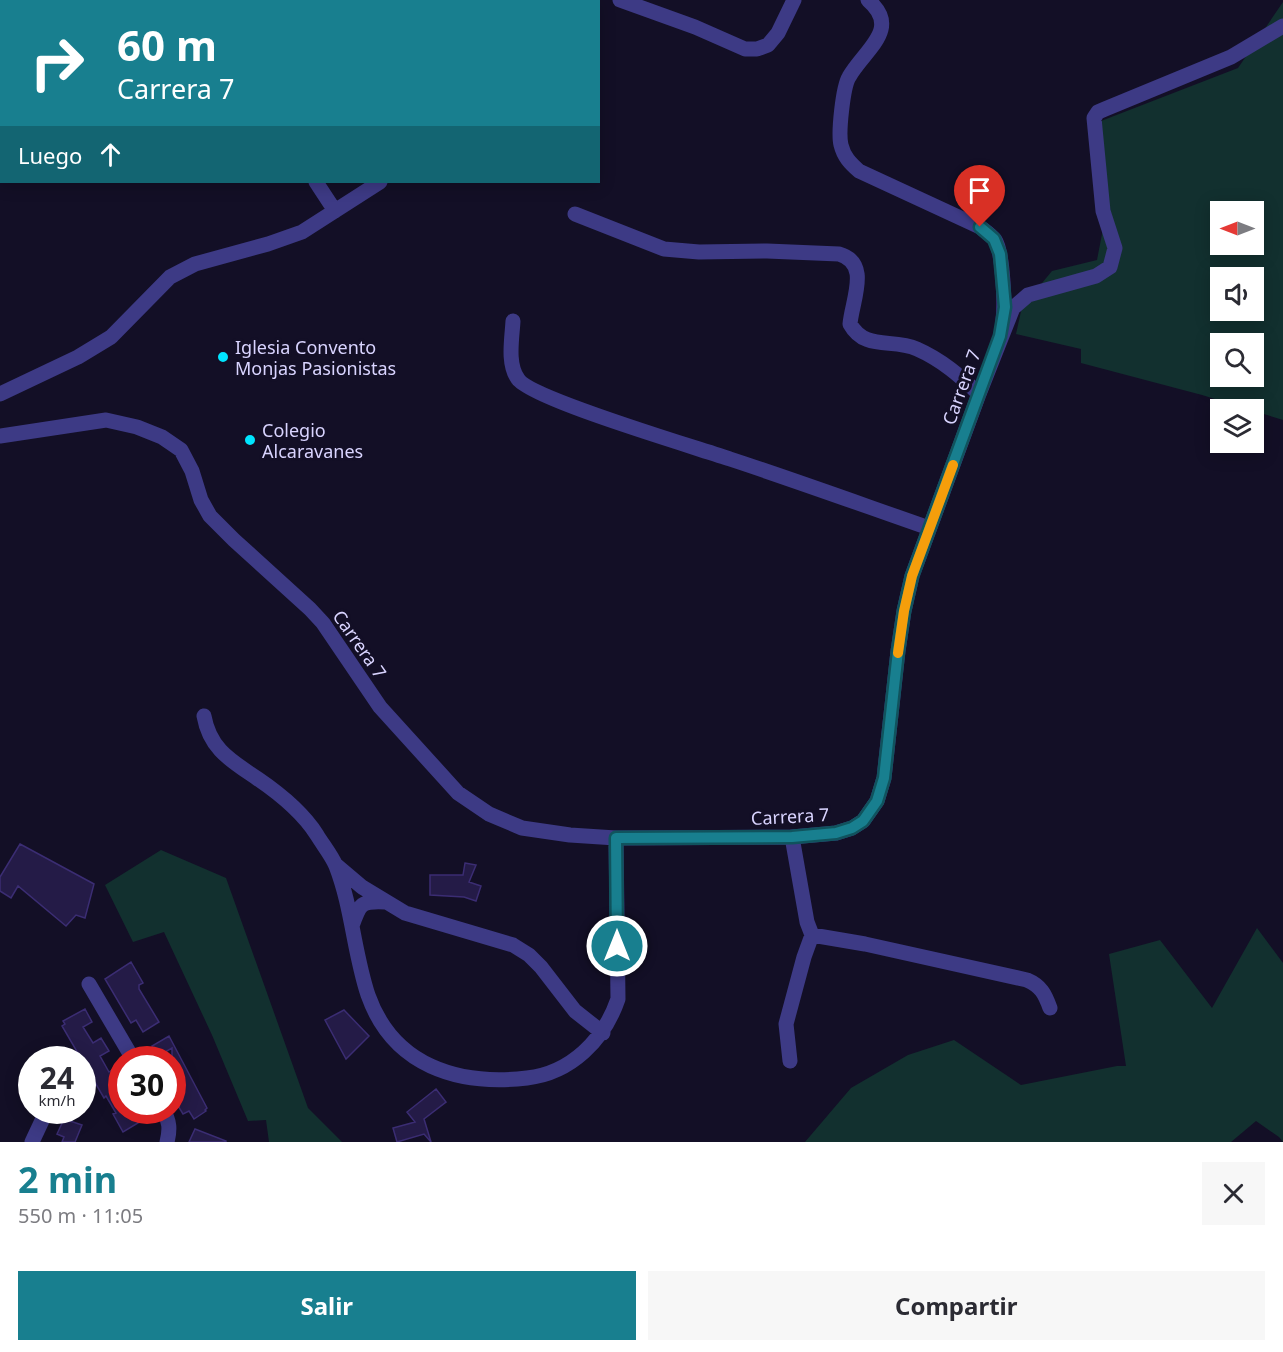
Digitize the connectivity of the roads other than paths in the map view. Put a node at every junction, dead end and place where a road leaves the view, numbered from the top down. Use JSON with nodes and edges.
{"nodes":[{"id":1,"x":620,"y":0,"type":"edge"},
{"id":2,"x":794,"y":0,"type":"edge"},
{"id":3,"x":868,"y":0,"type":"edge"},
{"id":4,"x":1283,"y":26,"type":"edge"},
{"id":5,"x":317,"y":183,"type":"edge"},
{"id":6,"x":378,"y":183,"type":"edge"},
{"id":7,"x":335,"y":211,"type":"junction"},
{"id":8,"x":575,"y":214,"type":"dead end"},
{"id":9,"x":513,"y":321,"type":"dead end"},
{"id":10,"x":1000,"y":336,"type":"junction"},
{"id":11,"x":0,"y":394,"type":"edge"},
{"id":12,"x":978,"y":394,"type":"junction"},
{"id":13,"x":0,"y":436,"type":"edge"},
{"id":14,"x":928,"y":528,"type":"junction"},
{"id":15,"x":204,"y":716,"type":"dead end"},
{"id":16,"x":792,"y":837,"type":"junction"},
{"id":17,"x":616,"y":838,"type":"junction"},
{"id":18,"x":336,"y":866,"type":"junction"},
{"id":19,"x":385,"y":902,"type":"junction"},
{"id":20,"x":352,"y":926,"type":"junction"},
{"id":21,"x":812,"y":935,"type":"junction"},
{"id":22,"x":89,"y":984,"type":"dead end"},
{"id":23,"x":1050,"y":1008,"type":"dead end"},
{"id":24,"x":603,"y":1033,"type":"junction"},
{"id":25,"x":125,"y":1046,"type":"edge"},
{"id":26,"x":790,"y":1061,"type":"dead end"},
{"id":27,"x":40,"y":1124,"type":"edge"},
{"id":28,"x":169,"y":1124,"type":"edge"},
{"id":29,"x":32,"y":1142,"type":"edge"},
{"id":30,"x":167,"y":1142,"type":"edge"}],
"edges":[{"from":1,"to":2,"type":"street"},
{"from":3,"to":10,"type":"street"},
{"from":4,"to":10,"type":"street","name":"Carrera 7"},
{"from":5,"to":7,"type":"street"},
{"from":6,"to":7,"type":"street"},
{"from":7,"to":11,"type":"street"},
{"from":8,"to":12,"type":"street"},
{"from":9,"to":14,"type":"street"},
{"from":10,"to":12,"type":"street","name":"Carrera 7"},
{"from":12,"to":14,"type":"street","name":"Carrera 7"},
{"from":13,"to":17,"type":"street","name":"Carrera 7"},
{"from":14,"to":16,"type":"street","name":"Carrera 7"},
{"from":15,"to":18,"type":"street"},
{"from":16,"to":17,"type":"street","name":"Carrera 7"},
{"from":16,"to":21,"type":"street"},
{"from":17,"to":24,"type":"street"},
{"from":18,"to":19,"type":"street"},
{"from":18,"to":20,"type":"street"},
{"from":19,"to":20,"type":"street"},
{"from":19,"to":24,"type":"street"},
{"from":20,"to":24,"type":"street"},
{"from":21,"to":23,"type":"street"},
{"from":21,"to":26,"type":"street"},
{"from":22,"to":25,"type":"street"},
{"from":27,"to":29,"type":"street"},
{"from":28,"to":30,"type":"street"}]}
